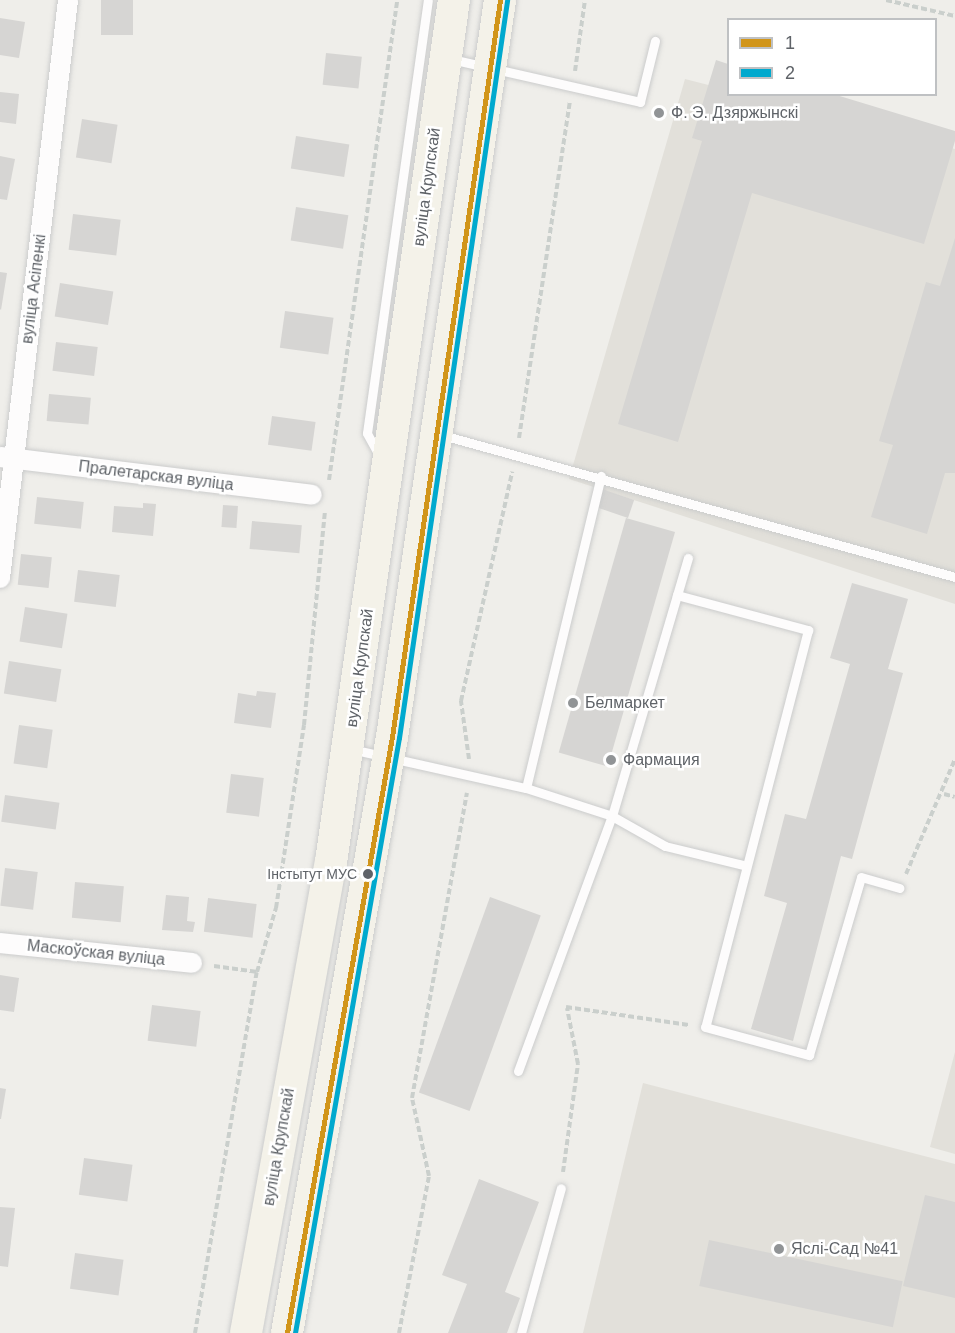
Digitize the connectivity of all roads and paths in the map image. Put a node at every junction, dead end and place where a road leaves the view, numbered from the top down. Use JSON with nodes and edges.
{"nodes":[{"id":1,"x":68,"y":0,"type":"edge"},
{"id":2,"x":397,"y":0,"type":"edge"},
{"id":3,"x":428,"y":0,"type":"edge"},
{"id":4,"x":454,"y":0,"type":"edge"},
{"id":5,"x":500,"y":0,"type":"edge"},
{"id":6,"x":585,"y":0,"type":"edge"},
{"id":7,"x":886,"y":0,"type":"edge"},
{"id":8,"x":955,"y":16,"type":"edge"},
{"id":9,"x":655,"y":41,"type":"dead end"},
{"id":10,"x":445,"y":57,"type":"junction"},
{"id":11,"x":491,"y":67,"type":"junction"},
{"id":12,"x":572,"y":86,"type":"junction"},
{"id":13,"x":437,"y":434,"type":"junction"},
{"id":14,"x":516,"y":454,"type":"junction"},
{"id":15,"x":7,"y":457,"type":"edge"},
{"id":16,"x":388,"y":470,"type":"junction"},
{"id":17,"x":601,"y":476,"type":"junction"},
{"id":18,"x":322,"y":496,"type":"junction"},
{"id":19,"x":688,"y":558,"type":"dead end"},
{"id":20,"x":955,"y":577,"type":"edge"},
{"id":21,"x":0,"y":578,"type":"edge"},
{"id":22,"x":677,"y":595,"type":"junction"},
{"id":23,"x":348,"y":748,"type":"junction"},
{"id":24,"x":389,"y":756,"type":"junction"},
{"id":25,"x":955,"y":759,"type":"edge"},
{"id":26,"x":471,"y":775,"type":"junction"},
{"id":27,"x":526,"y":788,"type":"junction"},
{"id":28,"x":944,"y":794,"type":"junction"},
{"id":29,"x":955,"y":797,"type":"edge"},
{"id":30,"x":612,"y":816,"type":"junction"},
{"id":31,"x":743,"y":865,"type":"junction"},
{"id":32,"x":899,"y":888,"type":"joint"},
{"id":33,"x":0,"y":943,"type":"edge"},
{"id":34,"x":192,"y":963,"type":"joint"},
{"id":35,"x":257,"y":972,"type":"junction"},
{"id":36,"x":543,"y":1002,"type":"junction"},
{"id":37,"x":567,"y":1008,"type":"junction"},
{"id":38,"x":705,"y":1027,"type":"junction"},
{"id":39,"x":518,"y":1071,"type":"dead end"},
{"id":40,"x":561,"y":1188,"type":"joint"},
{"id":41,"x":195,"y":1333,"type":"edge"},
{"id":42,"x":246,"y":1333,"type":"edge"},
{"id":43,"x":287,"y":1333,"type":"edge"},
{"id":44,"x":399,"y":1333,"type":"edge"},
{"id":45,"x":521,"y":1333,"type":"edge"}],
"edges":[{"from":1,"to":15,"type":"street","name":"вуліца Асіпенкі"},
{"from":2,"to":18,"type":"path"},
{"from":3,"to":16,"type":"lane"},
{"from":4,"to":10,"type":"main road","name":"вуліца Крупскай"},
{"from":5,"to":11,"type":"main road"},
{"from":6,"to":12,"type":"path"},
{"from":7,"to":8,"type":"path"},
{"from":9,"to":12,"type":"lane"},
{"from":10,"to":11,"type":"lane"},
{"from":10,"to":16,"type":"main road","name":"вуліца Крупскай"},
{"from":11,"to":12,"type":"lane"},
{"from":11,"to":13,"type":"main road"},
{"from":12,"to":14,"type":"path"},
{"from":13,"to":14,"type":"lane"},
{"from":13,"to":24,"type":"main road"},
{"from":14,"to":17,"type":"lane"},
{"from":14,"to":26,"type":"path"},
{"from":15,"to":18,"type":"street","name":"Пралетарская вуліца"},
{"from":15,"to":21,"type":"street","name":"вуліца Асіпенкі"},
{"from":16,"to":23,"type":"main road","name":"вуліца Крупскай"},
{"from":17,"to":20,"type":"lane"},
{"from":17,"to":27,"type":"lane"},
{"from":18,"to":35,"type":"path"},
{"from":19,"to":22,"type":"lane"},
{"from":22,"to":30,"type":"lane"},
{"from":22,"to":31,"type":"lane"},
{"from":23,"to":24,"type":"lane"},
{"from":23,"to":42,"type":"main road","name":"вуліца Крупскай"},
{"from":24,"to":26,"type":"lane"},
{"from":24,"to":43,"type":"main road"},
{"from":25,"to":28,"type":"path"},
{"from":26,"to":27,"type":"lane"},
{"from":26,"to":44,"type":"path"},
{"from":27,"to":30,"type":"lane"},
{"from":28,"to":29,"type":"path"},
{"from":28,"to":32,"type":"path"},
{"from":30,"to":31,"type":"lane"},
{"from":30,"to":36,"type":"lane"},
{"from":31,"to":38,"type":"lane"},
{"from":32,"to":38,"type":"lane"},
{"from":33,"to":34,"type":"street","name":"Маскоўская вуліца"},
{"from":34,"to":35,"type":"path"},
{"from":35,"to":41,"type":"path"},
{"from":36,"to":37,"type":"path"},
{"from":36,"to":39,"type":"lane"},
{"from":37,"to":38,"type":"path"},
{"from":37,"to":40,"type":"path"},
{"from":40,"to":45,"type":"lane"}]}
